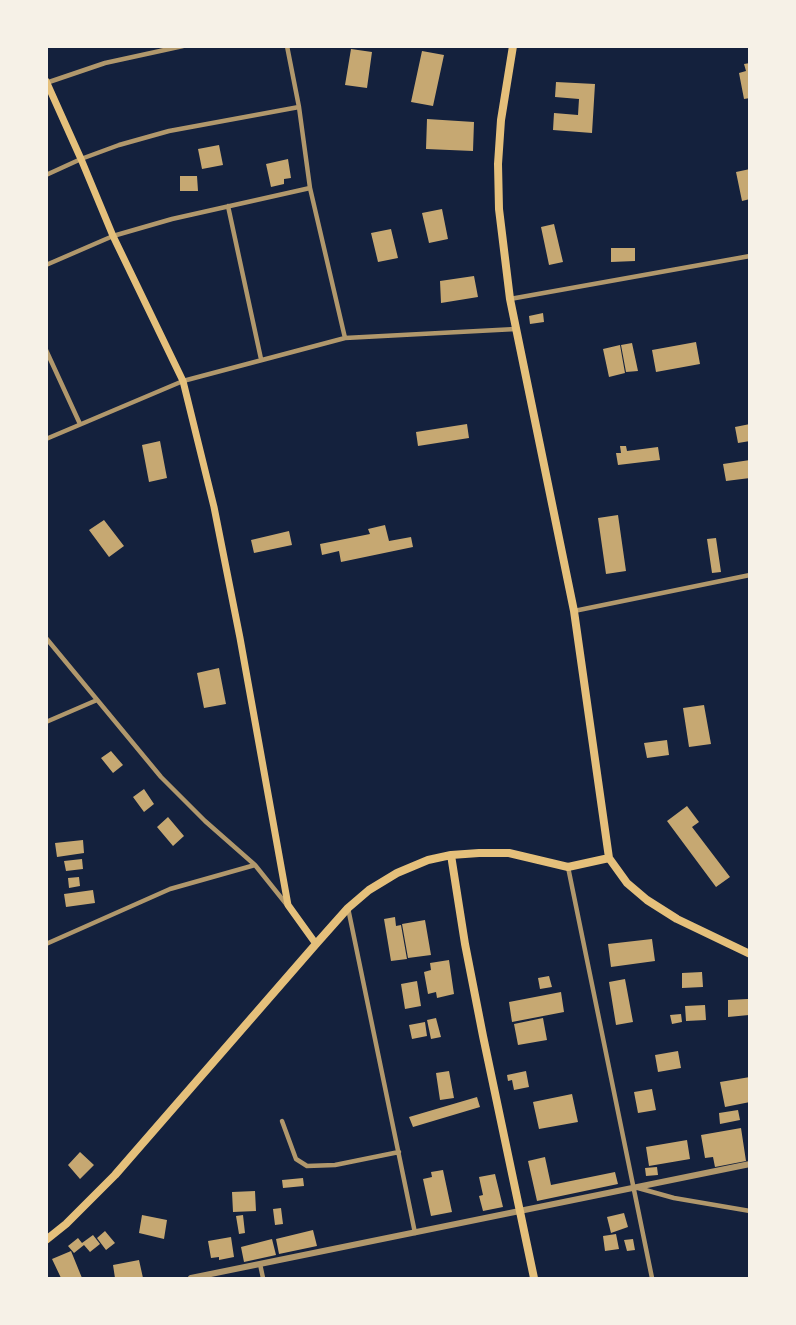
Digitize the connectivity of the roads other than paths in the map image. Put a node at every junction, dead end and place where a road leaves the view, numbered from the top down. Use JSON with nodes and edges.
{"nodes":[{"id":1,"x":183,"y":46,"type":"edge"},
{"id":2,"x":287,"y":46,"type":"edge"},
{"id":3,"x":513,"y":46,"type":"edge"},
{"id":4,"x":47,"y":82,"type":"edge"},
{"id":5,"x":298,"y":107,"type":"junction"},
{"id":6,"x":81,"y":159,"type":"junction"},
{"id":7,"x":46,"y":175,"type":"edge"},
{"id":8,"x":310,"y":188,"type":"junction"},
{"id":9,"x":228,"y":206,"type":"junction"},
{"id":10,"x":112,"y":236,"type":"junction"},
{"id":11,"x":750,"y":256,"type":"edge"},
{"id":12,"x":46,"y":265,"type":"edge"},
{"id":13,"x":510,"y":299,"type":"junction"},
{"id":14,"x":516,"y":329,"type":"junction"},
{"id":15,"x":345,"y":338,"type":"junction"},
{"id":16,"x":46,"y":350,"type":"edge"},
{"id":17,"x":261,"y":358,"type":"junction"},
{"id":18,"x":183,"y":381,"type":"junction"},
{"id":19,"x":80,"y":424,"type":"junction"},
{"id":20,"x":46,"y":439,"type":"edge"},
{"id":21,"x":750,"y":574,"type":"edge"},
{"id":22,"x":574,"y":611,"type":"junction"},
{"id":23,"x":46,"y":638,"type":"edge"},
{"id":24,"x":97,"y":700,"type":"junction"},
{"id":25,"x":46,"y":722,"type":"edge"},
{"id":26,"x":451,"y":855,"type":"junction"},
{"id":27,"x":609,"y":858,"type":"junction"},
{"id":28,"x":255,"y":865,"type":"junction"},
{"id":29,"x":568,"y":867,"type":"junction"},
{"id":30,"x":288,"y":905,"type":"junction"},
{"id":31,"x":348,"y":908,"type":"junction"},
{"id":32,"x":46,"y":944,"type":"edge"},
{"id":33,"x":316,"y":944,"type":"junction"},
{"id":34,"x":750,"y":954,"type":"edge"},
{"id":35,"x":282,"y":1121,"type":"dead end"},
{"id":36,"x":399,"y":1152,"type":"junction"},
{"id":37,"x":750,"y":1164,"type":"edge"},
{"id":38,"x":633,"y":1186,"type":"junction"},
{"id":39,"x":521,"y":1211,"type":"junction"},
{"id":40,"x":750,"y":1211,"type":"edge"},
{"id":41,"x":415,"y":1233,"type":"junction"},
{"id":42,"x":46,"y":1240,"type":"edge"},
{"id":43,"x":260,"y":1264,"type":"junction"},
{"id":44,"x":191,"y":1278,"type":"edge"},
{"id":45,"x":262,"y":1278,"type":"edge"},
{"id":46,"x":534,"y":1278,"type":"edge"},
{"id":47,"x":652,"y":1278,"type":"edge"}],
"edges":[{"from":1,"to":4,"type":"street"},
{"from":2,"to":5,"type":"street"},
{"from":3,"to":13,"type":"main road"},
{"from":4,"to":6,"type":"main road"},
{"from":5,"to":6,"type":"street"},
{"from":5,"to":8,"type":"street"},
{"from":6,"to":7,"type":"street"},
{"from":6,"to":10,"type":"main road"},
{"from":8,"to":9,"type":"street"},
{"from":8,"to":15,"type":"street"},
{"from":9,"to":10,"type":"street"},
{"from":9,"to":17,"type":"street"},
{"from":10,"to":12,"type":"street"},
{"from":10,"to":18,"type":"main road"},
{"from":11,"to":13,"type":"street"},
{"from":13,"to":14,"type":"main road"},
{"from":14,"to":15,"type":"street"},
{"from":14,"to":22,"type":"main road"},
{"from":15,"to":17,"type":"street"},
{"from":16,"to":19,"type":"street"},
{"from":17,"to":18,"type":"street"},
{"from":18,"to":19,"type":"street"},
{"from":18,"to":30,"type":"main road"},
{"from":19,"to":20,"type":"street"},
{"from":21,"to":22,"type":"street"},
{"from":22,"to":27,"type":"main road"},
{"from":23,"to":24,"type":"street"},
{"from":24,"to":25,"type":"street"},
{"from":24,"to":28,"type":"street"},
{"from":26,"to":29,"type":"main road"},
{"from":26,"to":31,"type":"main road"},
{"from":26,"to":39,"type":"main road"},
{"from":27,"to":29,"type":"main road"},
{"from":27,"to":34,"type":"main road"},
{"from":28,"to":30,"type":"street"},
{"from":28,"to":32,"type":"street"},
{"from":29,"to":38,"type":"street"},
{"from":30,"to":33,"type":"main road"},
{"from":31,"to":33,"type":"main road"},
{"from":31,"to":36,"type":"street"},
{"from":33,"to":42,"type":"main road"},
{"from":35,"to":36,"type":"street"},
{"from":36,"to":41,"type":"street"},
{"from":37,"to":38,"type":"street"},
{"from":38,"to":39,"type":"street"},
{"from":38,"to":40,"type":"street"},
{"from":38,"to":47,"type":"street"},
{"from":39,"to":41,"type":"street"},
{"from":39,"to":46,"type":"main road"},
{"from":41,"to":43,"type":"street"},
{"from":43,"to":44,"type":"street"},
{"from":43,"to":45,"type":"street"}]}
